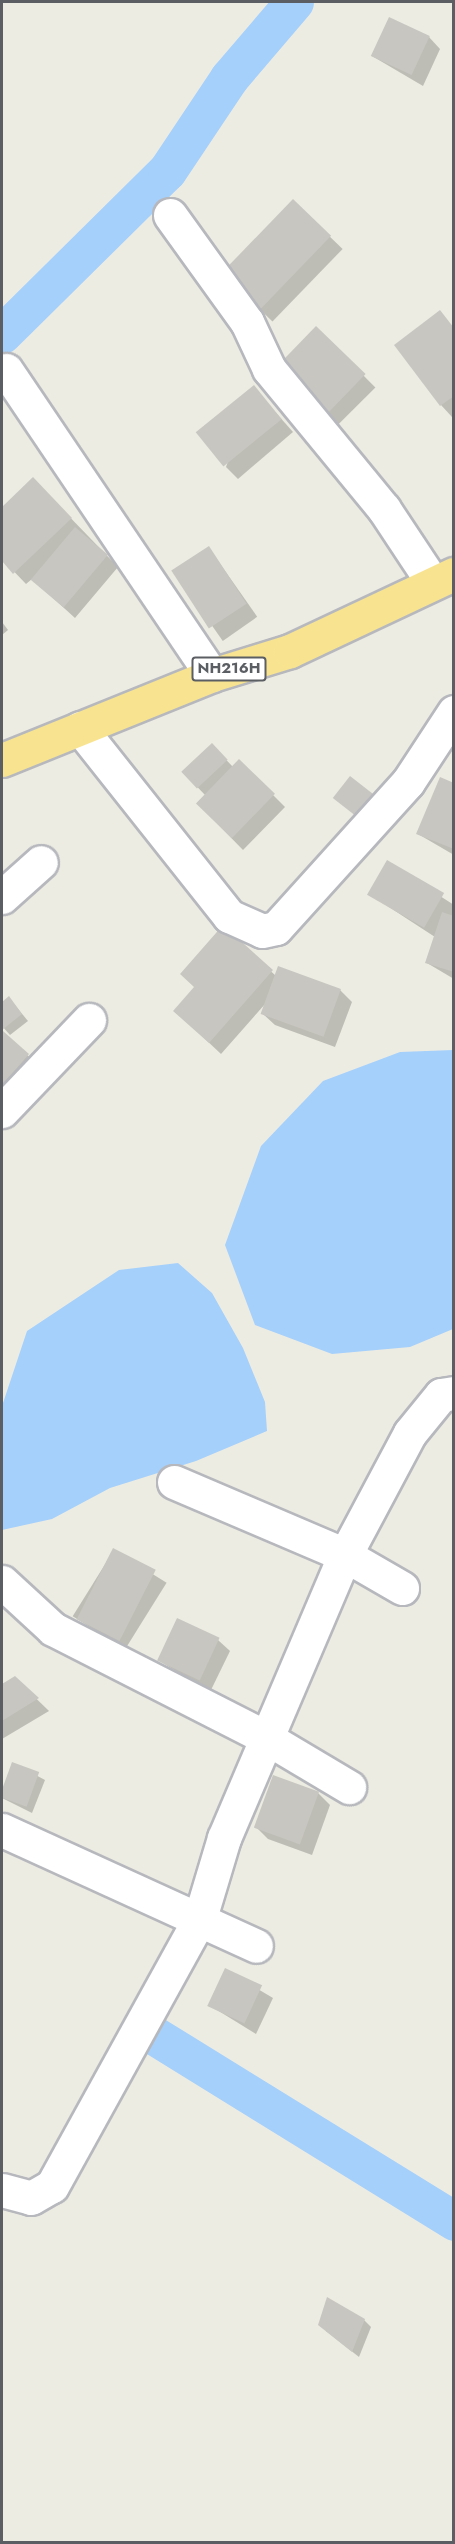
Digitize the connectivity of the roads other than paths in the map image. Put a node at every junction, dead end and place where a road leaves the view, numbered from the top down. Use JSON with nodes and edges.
{"nodes":[{"id":1,"x":170,"y":215,"type":"dead end"},
{"id":2,"x":6,"y":370,"type":"dead end"},
{"id":3,"x":442,"y":577,"type":"edge"},
{"id":4,"x":212,"y":675,"type":"junction"},
{"id":5,"x":453,"y":712,"type":"edge"},
{"id":6,"x":80,"y":728,"type":"junction"},
{"id":7,"x":2,"y":760,"type":"edge"},
{"id":8,"x":41,"y":862,"type":"dead end"},
{"id":9,"x":2,"y":897,"type":"edge"},
{"id":10,"x":89,"y":1020,"type":"dead end"},
{"id":11,"x":2,"y":1111,"type":"edge"},
{"id":12,"x":453,"y":1393,"type":"edge"},
{"id":13,"x":174,"y":1482,"type":"dead end"},
{"id":14,"x":345,"y":1554,"type":"junction"},
{"id":15,"x":2,"y":1582,"type":"edge"},
{"id":16,"x":402,"y":1588,"type":"dead end"},
{"id":17,"x":265,"y":1737,"type":"junction"},
{"id":18,"x":349,"y":1787,"type":"dead end"},
{"id":19,"x":2,"y":1830,"type":"edge"},
{"id":20,"x":200,"y":1918,"type":"junction"},
{"id":21,"x":256,"y":1946,"type":"dead end"},
{"id":22,"x":2,"y":2190,"type":"edge"}],
"edges":[{"from":1,"to":3,"type":"street"},
{"from":2,"to":4,"type":"street"},
{"from":3,"to":4,"type":"highway","number":"NH216H"},
{"from":4,"to":6,"type":"highway","number":"NH216H"},
{"from":5,"to":6,"type":"street"},
{"from":6,"to":7,"type":"highway","number":"NH216H"},
{"from":8,"to":9,"type":"street"},
{"from":10,"to":11,"type":"street"},
{"from":12,"to":14,"type":"street"},
{"from":13,"to":14,"type":"street"},
{"from":14,"to":16,"type":"street"},
{"from":14,"to":17,"type":"street"},
{"from":15,"to":17,"type":"street"},
{"from":17,"to":18,"type":"street"},
{"from":17,"to":20,"type":"street"},
{"from":19,"to":20,"type":"street"},
{"from":20,"to":21,"type":"street"},
{"from":20,"to":22,"type":"street"}]}
